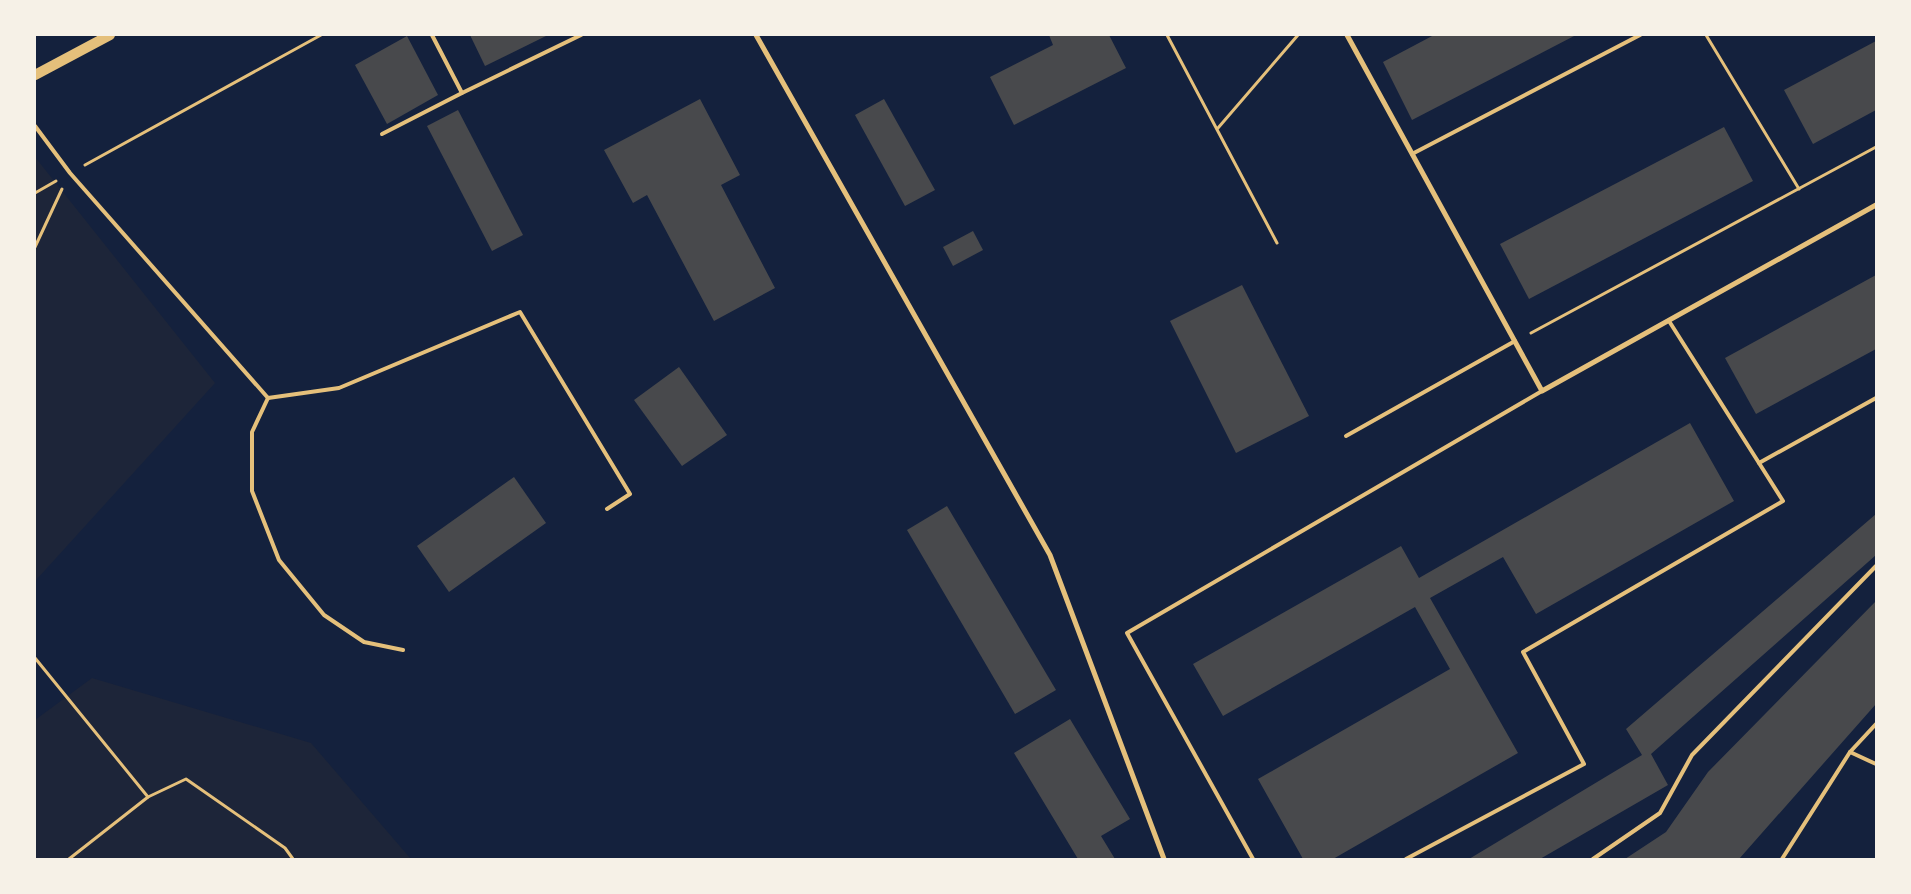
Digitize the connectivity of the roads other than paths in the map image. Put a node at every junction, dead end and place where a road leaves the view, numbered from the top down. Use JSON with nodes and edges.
{"nodes":[{"id":1,"x":110,"y":35,"type":"edge"},
{"id":2,"x":432,"y":35,"type":"edge"},
{"id":3,"x":581,"y":35,"type":"edge"},
{"id":4,"x":756,"y":35,"type":"edge"},
{"id":5,"x":1347,"y":35,"type":"edge"},
{"id":6,"x":1640,"y":35,"type":"edge"},
{"id":7,"x":35,"y":75,"type":"edge"},
{"id":8,"x":462,"y":93,"type":"junction"},
{"id":9,"x":35,"y":126,"type":"edge"},
{"id":10,"x":382,"y":134,"type":"dead end"},
{"id":11,"x":1412,"y":154,"type":"junction"},
{"id":12,"x":1876,"y":205,"type":"edge"},
{"id":13,"x":1669,"y":321,"type":"junction"},
{"id":14,"x":1515,"y":341,"type":"junction"},
{"id":15,"x":1542,"y":391,"type":"junction"},
{"id":16,"x":268,"y":398,"type":"junction"},
{"id":17,"x":1876,"y":398,"type":"edge"},
{"id":18,"x":1346,"y":436,"type":"dead end"},
{"id":19,"x":1759,"y":463,"type":"junction"},
{"id":20,"x":607,"y":509,"type":"dead end"},
{"id":21,"x":1876,"y":566,"type":"edge"},
{"id":22,"x":403,"y":650,"type":"dead end"},
{"id":23,"x":1876,"y":724,"type":"edge"},
{"id":24,"x":1850,"y":752,"type":"junction"},
{"id":25,"x":1876,"y":764,"type":"edge"},
{"id":26,"x":1164,"y":859,"type":"edge"},
{"id":27,"x":1253,"y":859,"type":"edge"},
{"id":28,"x":1406,"y":859,"type":"edge"},
{"id":29,"x":1592,"y":859,"type":"edge"},
{"id":30,"x":1782,"y":859,"type":"edge"}],
"edges":[{"from":1,"to":7,"type":"main road"},
{"from":2,"to":8,"type":"lane"},
{"from":3,"to":8,"type":"lane"},
{"from":4,"to":26,"type":"street"},
{"from":5,"to":11,"type":"street"},
{"from":6,"to":11,"type":"lane"},
{"from":8,"to":10,"type":"lane"},
{"from":9,"to":16,"type":"lane"},
{"from":11,"to":14,"type":"street"},
{"from":12,"to":13,"type":"street"},
{"from":13,"to":15,"type":"street"},
{"from":13,"to":19,"type":"lane"},
{"from":14,"to":15,"type":"street"},
{"from":14,"to":18,"type":"lane"},
{"from":15,"to":27,"type":"lane"},
{"from":16,"to":20,"type":"lane"},
{"from":16,"to":22,"type":"lane"},
{"from":17,"to":19,"type":"lane"},
{"from":19,"to":28,"type":"lane"},
{"from":21,"to":29,"type":"lane"},
{"from":23,"to":24,"type":"lane"},
{"from":24,"to":25,"type":"lane"},
{"from":24,"to":30,"type":"lane"}]}
